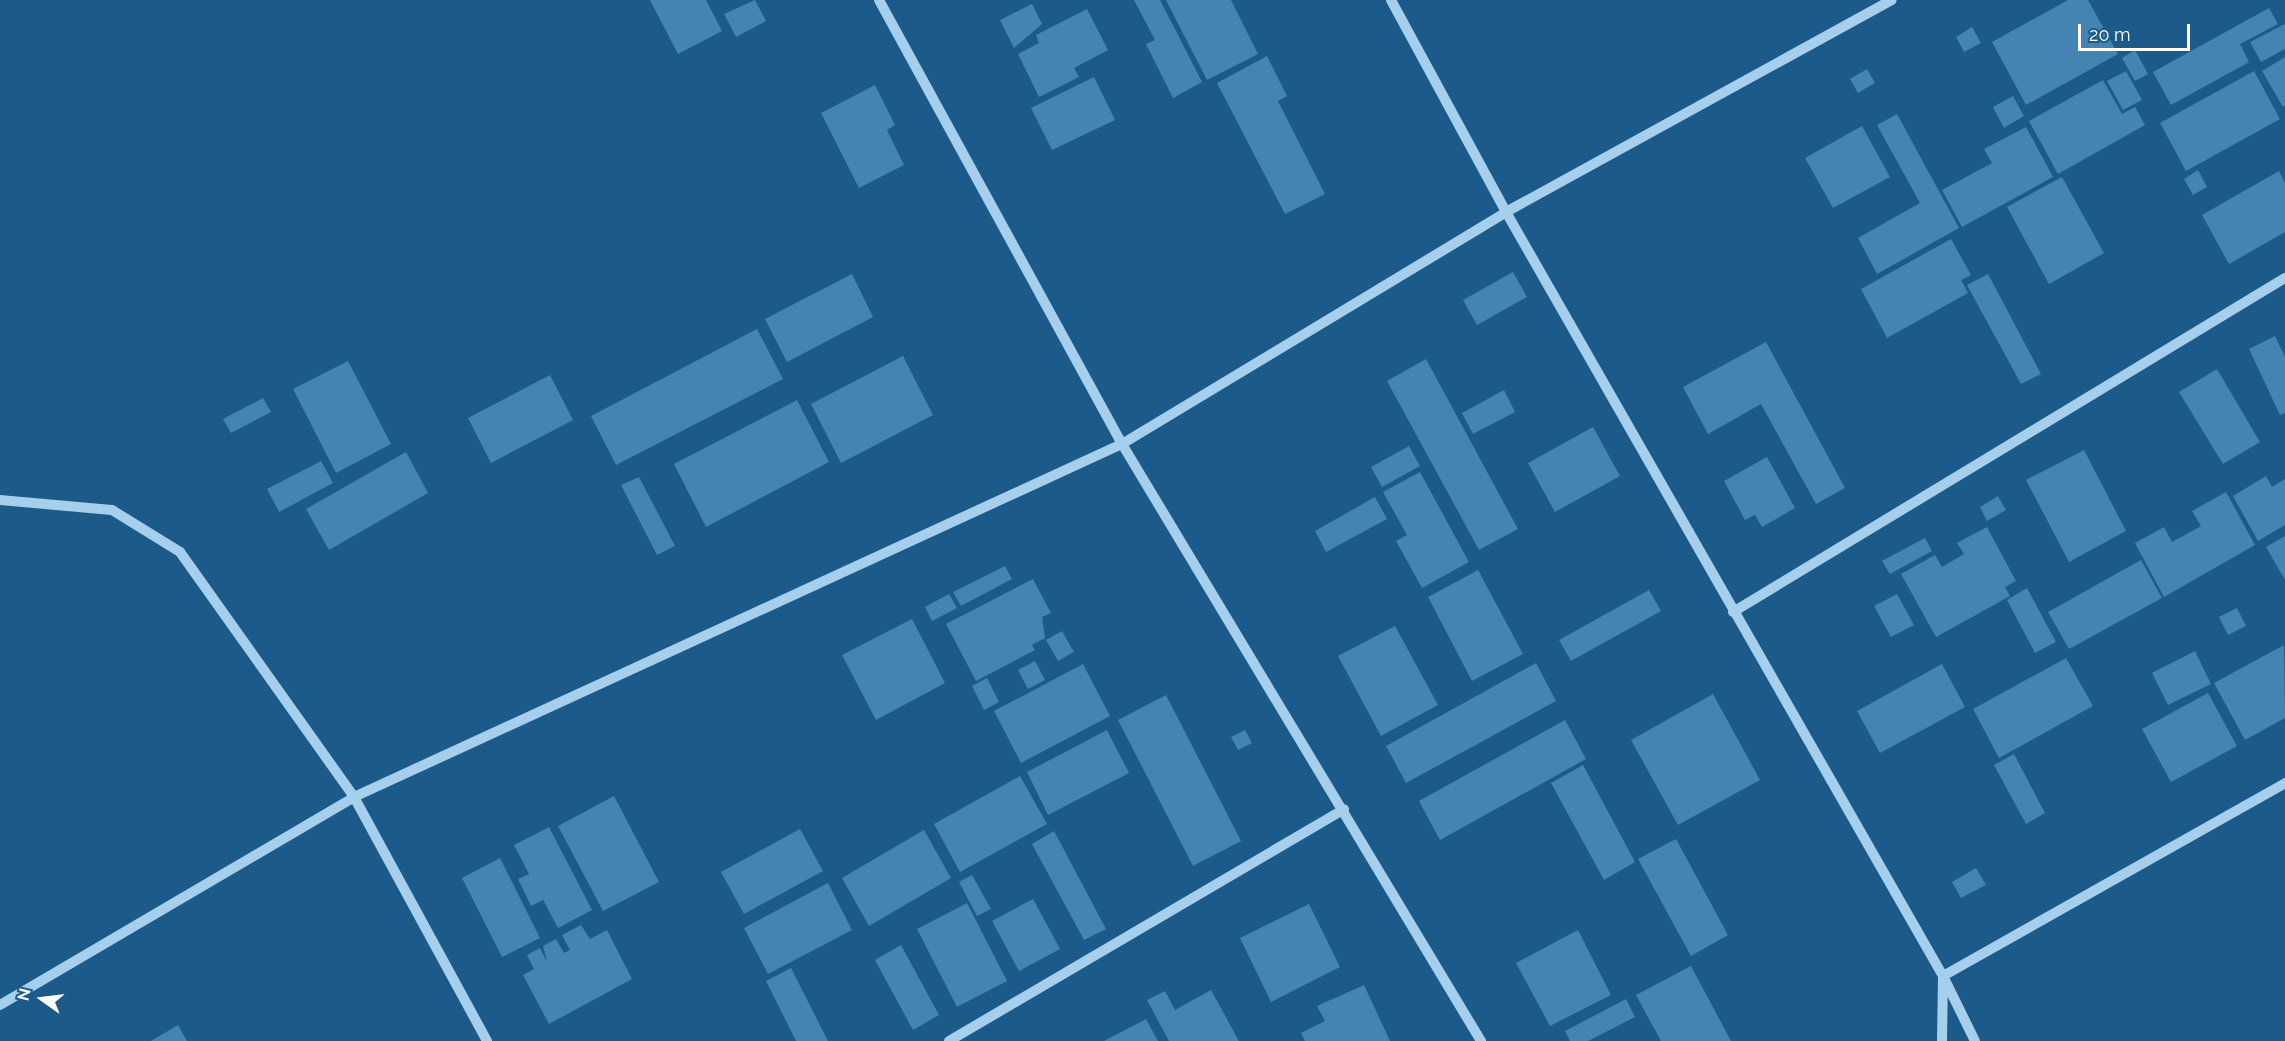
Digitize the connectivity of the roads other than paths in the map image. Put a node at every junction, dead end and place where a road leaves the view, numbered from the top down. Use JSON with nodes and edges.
{"nodes":[{"id":1,"x":879,"y":0,"type":"edge"},
{"id":2,"x":1391,"y":0,"type":"edge"},
{"id":3,"x":1891,"y":0,"type":"edge"},
{"id":4,"x":1506,"y":212,"type":"junction"},
{"id":5,"x":2285,"y":278,"type":"edge"},
{"id":6,"x":1122,"y":444,"type":"junction"},
{"id":7,"x":0,"y":500,"type":"edge"},
{"id":8,"x":1733,"y":612,"type":"junction"},
{"id":9,"x":2285,"y":783,"type":"edge"},
{"id":10,"x":354,"y":797,"type":"junction"},
{"id":11,"x":1344,"y":809,"type":"junction"},
{"id":12,"x":1943,"y":976,"type":"junction"},
{"id":13,"x":0,"y":1005,"type":"edge"},
{"id":14,"x":487,"y":1041,"type":"edge"},
{"id":15,"x":949,"y":1041,"type":"edge"},
{"id":16,"x":1481,"y":1041,"type":"edge"},
{"id":17,"x":1942,"y":1041,"type":"edge"},
{"id":18,"x":1975,"y":1041,"type":"edge"}],
"edges":[{"from":1,"to":6,"type":"street"},
{"from":2,"to":4,"type":"street"},
{"from":3,"to":4,"type":"street"},
{"from":4,"to":6,"type":"street"},
{"from":4,"to":8,"type":"street"},
{"from":5,"to":8,"type":"street"},
{"from":6,"to":10,"type":"street"},
{"from":6,"to":11,"type":"street"},
{"from":7,"to":10,"type":"street"},
{"from":8,"to":12,"type":"street"},
{"from":9,"to":12,"type":"street"},
{"from":10,"to":13,"type":"street"},
{"from":10,"to":14,"type":"street"},
{"from":11,"to":15,"type":"street"},
{"from":11,"to":16,"type":"street"},
{"from":12,"to":17,"type":"street"},
{"from":12,"to":18,"type":"street"}]}
